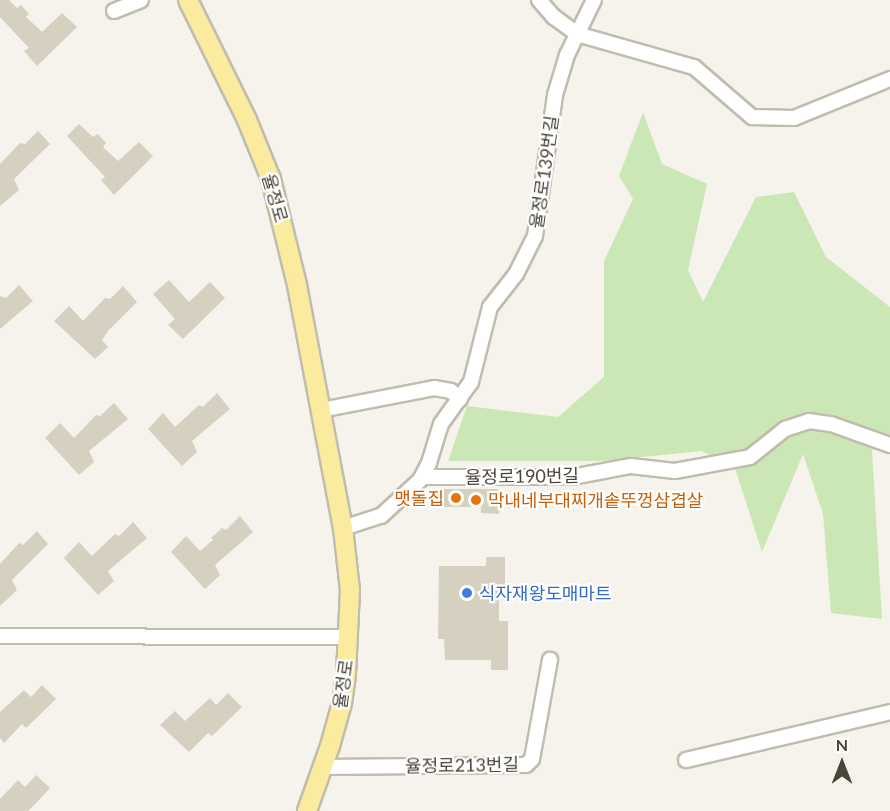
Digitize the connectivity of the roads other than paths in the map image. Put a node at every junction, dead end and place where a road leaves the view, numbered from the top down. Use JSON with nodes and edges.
{"nodes":[{"id":1,"x":141,"y":0,"type":"edge"},
{"id":2,"x":188,"y":0,"type":"edge"},
{"id":3,"x":539,"y":0,"type":"edge"},
{"id":4,"x":594,"y":0,"type":"edge"},
{"id":5,"x":114,"y":11,"type":"dead end"},
{"id":6,"x":577,"y":34,"type":"junction"},
{"id":7,"x":890,"y":79,"type":"edge"},
{"id":8,"x":460,"y":399,"type":"junction"},
{"id":9,"x":321,"y":410,"type":"junction"},
{"id":10,"x":890,"y":445,"type":"edge"},
{"id":11,"x":423,"y":477,"type":"junction"},
{"id":12,"x":343,"y":528,"type":"junction"},
{"id":13,"x":0,"y":636,"type":"edge"},
{"id":14,"x":348,"y":637,"type":"junction"},
{"id":15,"x":550,"y":660,"type":"dead end"},
{"id":16,"x":890,"y":712,"type":"edge"},
{"id":17,"x":686,"y":760,"type":"dead end"},
{"id":18,"x":324,"y":767,"type":"junction"},
{"id":19,"x":307,"y":811,"type":"edge"}],
"edges":[{"from":1,"to":5,"type":"street"},
{"from":2,"to":9,"type":"main road","name":"율정로"},
{"from":3,"to":6,"type":"street"},
{"from":4,"to":6,"type":"street","name":"율정로139번길"},
{"from":6,"to":7,"type":"street"},
{"from":6,"to":8,"type":"street","name":"율정로139번길"},
{"from":8,"to":9,"type":"street"},
{"from":8,"to":11,"type":"street","name":"율정로139번길"},
{"from":9,"to":12,"type":"main road","name":"율정로"},
{"from":10,"to":11,"type":"street","name":"율정로190번길"},
{"from":11,"to":12,"type":"street","name":"율정로139번길"},
{"from":12,"to":14,"type":"main road","name":"율정로"},
{"from":13,"to":14,"type":"street"},
{"from":14,"to":18,"type":"main road","name":"율정로"},
{"from":15,"to":18,"type":"street","name":"율정로213번길"},
{"from":16,"to":17,"type":"street"},
{"from":18,"to":19,"type":"main road","name":"율정로"}]}
